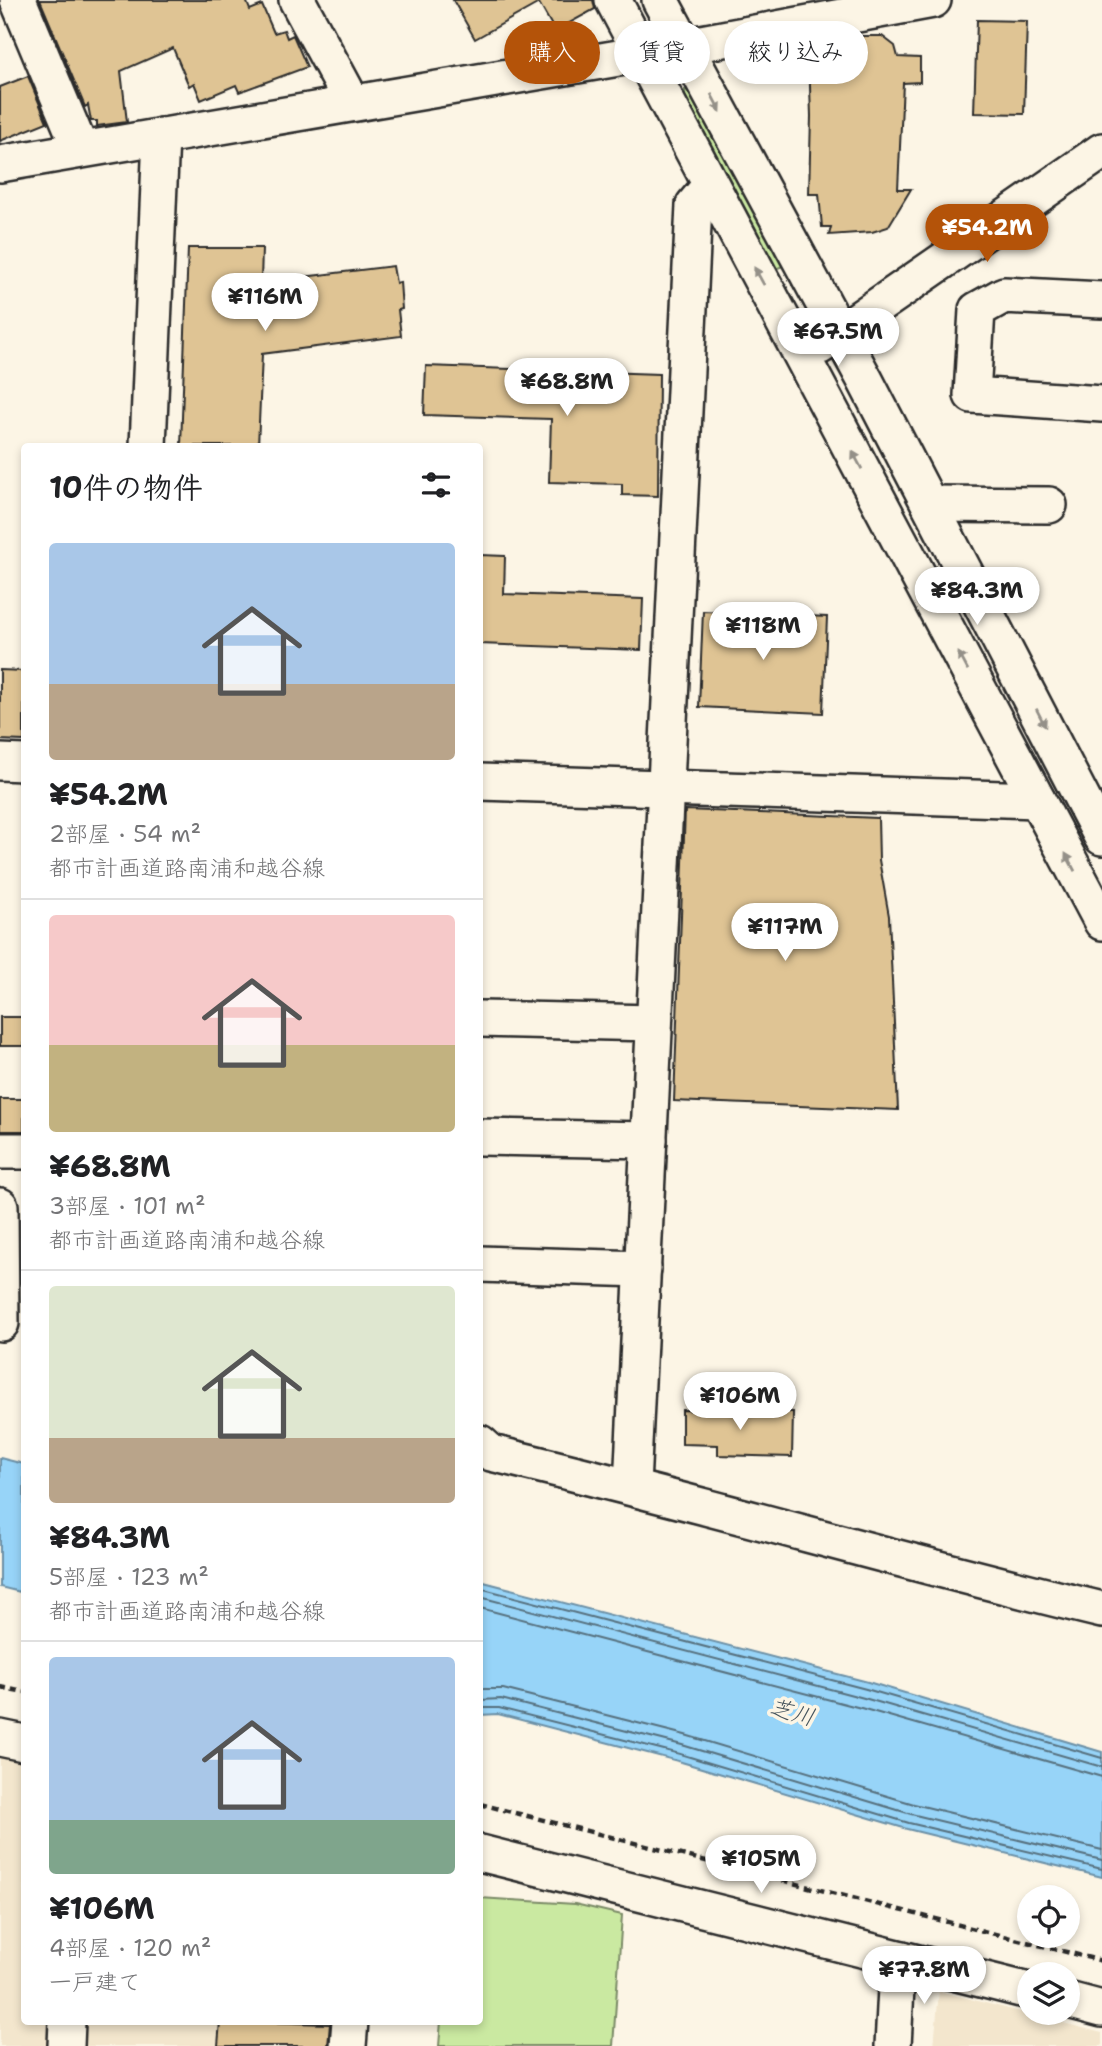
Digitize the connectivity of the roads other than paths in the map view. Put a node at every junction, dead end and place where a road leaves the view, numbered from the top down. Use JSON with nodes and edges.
{"nodes":[{"id":1,"x":18,"y":0,"type":"edge"},
{"id":2,"x":298,"y":0,"type":"edge"},
{"id":3,"x":613,"y":0,"type":"edge"},
{"id":4,"x":660,"y":0,"type":"edge"},
{"id":5,"x":933,"y":0,"type":"edge"},
{"id":6,"x":624,"y":21,"type":"edge"},
{"id":7,"x":671,"y":21,"type":"edge"},
{"id":8,"x":710,"y":41,"type":"edge"},
{"id":9,"x":614,"y":59,"type":"edge"},
{"id":10,"x":657,"y":84,"type":"edge"},
{"id":11,"x":706,"y":84,"type":"edge"},
{"id":12,"x":352,"y":102,"type":"junction"},
{"id":13,"x":161,"y":136,"type":"junction"},
{"id":14,"x":80,"y":149,"type":"junction"},
{"id":15,"x":1102,"y":151,"type":"edge"},
{"id":16,"x":0,"y":164,"type":"edge"},
{"id":17,"x":710,"y":186,"type":"junction"},
{"id":18,"x":1102,"y":300,"type":"edge"},
{"id":19,"x":840,"y":332,"type":"junction"},
{"id":20,"x":803,"y":358,"type":"junction"},
{"id":21,"x":1102,"y":404,"type":"edge"},
{"id":22,"x":148,"y":443,"type":"edge"},
{"id":23,"x":931,"y":505,"type":"junction"},
{"id":24,"x":1049,"y":505,"type":"dead end"},
{"id":25,"x":0,"y":762,"type":"edge"},
{"id":26,"x":21,"y":763,"type":"edge"},
{"id":27,"x":483,"y":782,"type":"edge"},
{"id":28,"x":665,"y":790,"type":"junction"},
{"id":29,"x":1037,"y":800,"type":"junction"},
{"id":30,"x":1099,"y":822,"type":"edge"},
{"id":31,"x":1102,"y":922,"type":"edge"},
{"id":32,"x":483,"y":1019,"type":"edge"},
{"id":33,"x":654,"y":1023,"type":"junction"},
{"id":34,"x":483,"y":1137,"type":"edge"},
{"id":35,"x":649,"y":1140,"type":"junction"},
{"id":36,"x":0,"y":1151,"type":"edge"},
{"id":37,"x":21,"y":1151,"type":"edge"},
{"id":38,"x":1,"y":1206,"type":"edge"},
{"id":39,"x":483,"y":1264,"type":"edge"},
{"id":40,"x":643,"y":1269,"type":"junction"},
{"id":41,"x":0,"y":1323,"type":"edge"},
{"id":42,"x":21,"y":1328,"type":"edge"},
{"id":43,"x":483,"y":1446,"type":"edge"},
{"id":44,"x":632,"y":1486,"type":"junction"},
{"id":45,"x":1102,"y":1611,"type":"edge"},
{"id":46,"x":0,"y":1738,"type":"edge"},
{"id":47,"x":21,"y":1743,"type":"edge"},
{"id":48,"x":483,"y":1854,"type":"edge"},
{"id":49,"x":902,"y":1959,"type":"junction"},
{"id":50,"x":1017,"y":1988,"type":"edge"},
{"id":51,"x":1080,"y":2003,"type":"edge"},
{"id":52,"x":1102,"y":2009,"type":"edge"},
{"id":53,"x":68,"y":2025,"type":"edge"},
{"id":54,"x":350,"y":2025,"type":"edge"},
{"id":55,"x":66,"y":2046,"type":"edge"},
{"id":56,"x":348,"y":2046,"type":"edge"},
{"id":57,"x":893,"y":2046,"type":"edge"}],
"edges":[{"from":1,"to":14,"type":"street"},
{"from":2,"to":12,"type":"street"},
{"from":3,"to":6,"type":"street"},
{"from":4,"to":7,"type":"street"},
{"from":5,"to":8,"type":"street"},
{"from":9,"to":12,"type":"street"},
{"from":10,"to":17,"type":"street"},
{"from":11,"to":19,"type":"street","one_way":true},
{"from":12,"to":13,"type":"street"},
{"from":13,"to":14,"type":"street"},
{"from":13,"to":22,"type":"street"},
{"from":14,"to":16,"type":"street"},
{"from":15,"to":19,"type":"street"},
{"from":20,"to":17,"type":"street","one_way":true},
{"from":17,"to":28,"type":"street"},
{"from":18,"to":21,"type":"street"},
{"from":19,"to":20,"type":"street"},
{"from":19,"to":23,"type":"street"},
{"from":29,"to":20,"type":"street","one_way":true},
{"from":23,"to":24,"type":"street"},
{"from":23,"to":30,"type":"street","one_way":true},
{"from":25,"to":26,"type":"street"},
{"from":27,"to":28,"type":"street"},
{"from":28,"to":29,"type":"street"},
{"from":28,"to":33,"type":"street"},
{"from":31,"to":29,"type":"street","one_way":true},
{"from":32,"to":33,"type":"street"},
{"from":33,"to":35,"type":"street"},
{"from":34,"to":35,"type":"street"},
{"from":35,"to":40,"type":"street"},
{"from":36,"to":37,"type":"street"},
{"from":38,"to":41,"type":"street"},
{"from":39,"to":40,"type":"street"},
{"from":40,"to":44,"type":"street"},
{"from":41,"to":42,"type":"street"},
{"from":43,"to":44,"type":"street"},
{"from":44,"to":45,"type":"street"},
{"from":46,"to":47,"type":"street"},
{"from":48,"to":49,"type":"street"},
{"from":49,"to":50,"type":"street"},
{"from":49,"to":57,"type":"street"},
{"from":51,"to":52,"type":"street"},
{"from":53,"to":55,"type":"street"},
{"from":54,"to":56,"type":"street"}]}
